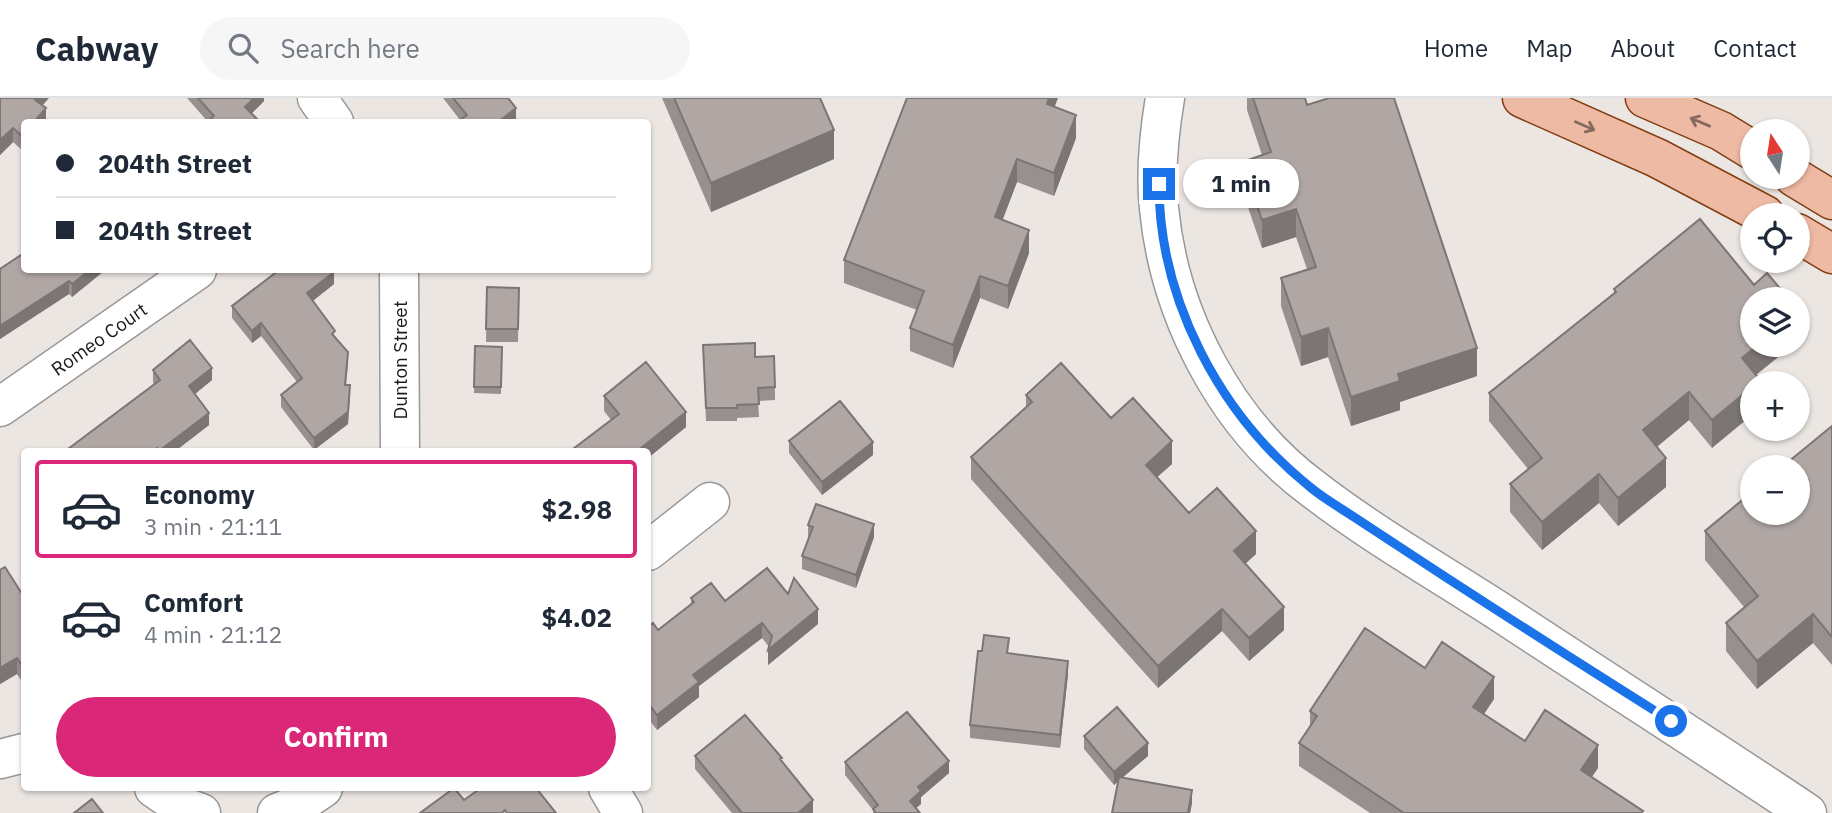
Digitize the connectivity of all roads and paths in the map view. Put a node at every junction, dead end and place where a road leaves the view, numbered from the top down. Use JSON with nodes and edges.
{"nodes":[{"id":1,"x":317,"y":98,"type":"edge"},
{"id":2,"x":1165,"y":98,"type":"edge"},
{"id":3,"x":1522,"y":98,"type":"edge"},
{"id":4,"x":1645,"y":98,"type":"edge"},
{"id":5,"x":332,"y":119,"type":"edge"},
{"id":6,"x":1740,"y":143,"type":"edge"},
{"id":7,"x":1810,"y":187,"type":"edge"},
{"id":8,"x":1832,"y":201,"type":"edge"},
{"id":9,"x":1742,"y":203,"type":"edge"},
{"id":10,"x":1810,"y":241,"type":"edge"},
{"id":11,"x":1832,"y":254,"type":"edge"},
{"id":12,"x":193,"y":273,"type":"edge"},
{"id":13,"x":399,"y":273,"type":"edge"},
{"id":14,"x":0,"y":407,"type":"edge"},
{"id":15,"x":400,"y":448,"type":"edge"},
{"id":16,"x":710,"y":502,"type":"dead end"},
{"id":17,"x":651,"y":549,"type":"edge"},
{"id":18,"x":21,"y":754,"type":"edge"},
{"id":19,"x":0,"y":759,"type":"edge"},
{"id":20,"x":159,"y":791,"type":"edge"},
{"id":21,"x":318,"y":791,"type":"edge"},
{"id":22,"x":610,"y":791,"type":"edge"},
{"id":23,"x":201,"y":813,"type":"edge"},
{"id":24,"x":276,"y":813,"type":"edge"},
{"id":25,"x":623,"y":813,"type":"edge"},
{"id":26,"x":1807,"y":813,"type":"edge"}],
"edges":[{"from":1,"to":5,"type":"street"},
{"from":2,"to":26,"type":"street"},
{"from":3,"to":9,"type":"main road","one_way":true},
{"from":6,"to":4,"type":"main road","one_way":true},
{"from":7,"to":8,"type":"main road"},
{"from":10,"to":11,"type":"main road"},
{"from":12,"to":14,"type":"street","name":"Romeo Court"},
{"from":13,"to":15,"type":"street","name":"Dunton Street"},
{"from":16,"to":17,"type":"street"},
{"from":18,"to":19,"type":"street"},
{"from":20,"to":23,"type":"street"},
{"from":21,"to":24,"type":"street"},
{"from":22,"to":25,"type":"street"}]}
